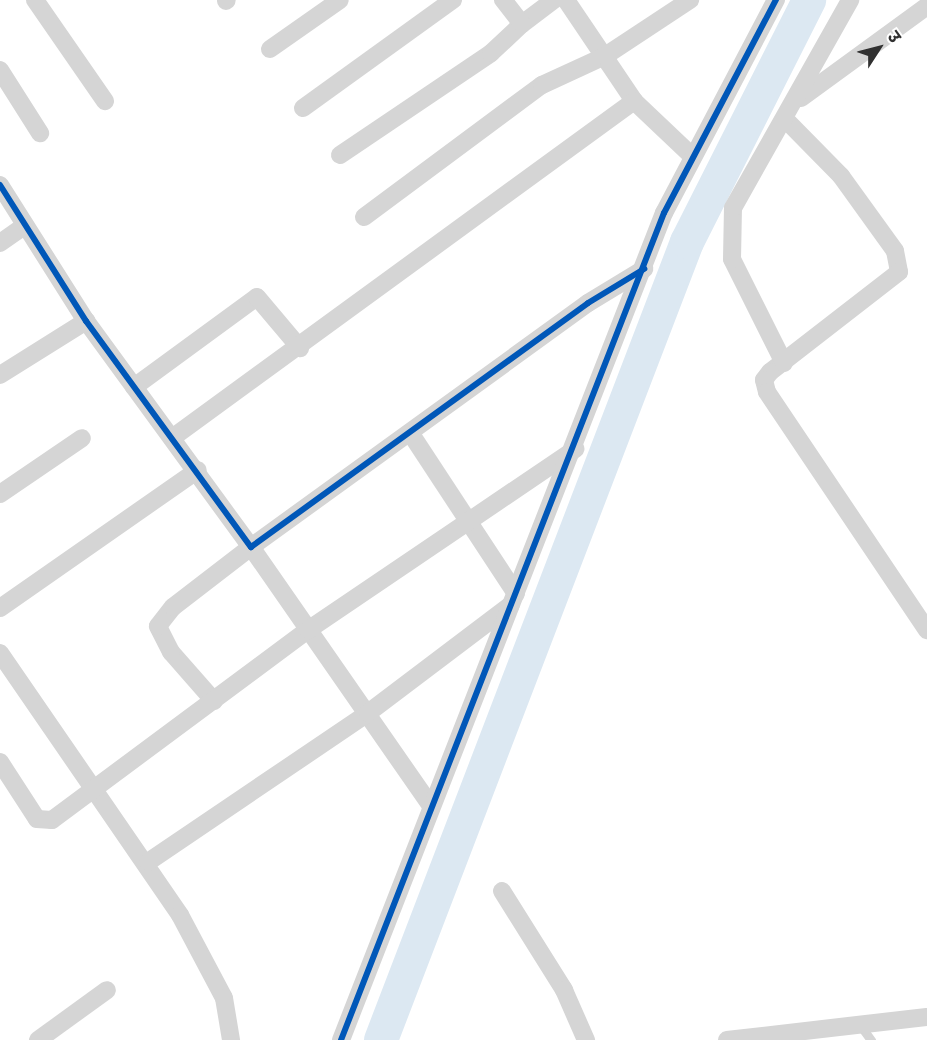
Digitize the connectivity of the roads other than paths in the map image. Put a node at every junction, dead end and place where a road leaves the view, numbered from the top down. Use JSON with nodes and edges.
{"nodes":[{"id":1,"x":35,"y":0,"type":"edge"},
{"id":2,"x":340,"y":0,"type":"edge"},
{"id":3,"x":453,"y":0,"type":"edge"},
{"id":4,"x":503,"y":0,"type":"edge"},
{"id":5,"x":554,"y":0,"type":"edge"},
{"id":6,"x":566,"y":0,"type":"edge"},
{"id":7,"x":690,"y":0,"type":"edge"},
{"id":8,"x":776,"y":0,"type":"edge"},
{"id":9,"x":850,"y":0,"type":"edge"},
{"id":10,"x":927,"y":6,"type":"edge"},
{"id":11,"x":522,"y":24,"type":"junction"},
{"id":12,"x":270,"y":49,"type":"dead end"},
{"id":13,"x":605,"y":56,"type":"junction"},
{"id":14,"x":0,"y":70,"type":"edge"},
{"id":15,"x":105,"y":101,"type":"dead end"},
{"id":16,"x":634,"y":101,"type":"junction"},
{"id":17,"x":794,"y":103,"type":"junction"},
{"id":18,"x":303,"y":108,"type":"dead end"},
{"id":19,"x":785,"y":119,"type":"junction"},
{"id":20,"x":40,"y":133,"type":"dead end"},
{"id":21,"x":340,"y":155,"type":"dead end"},
{"id":22,"x":692,"y":156,"type":"junction"},
{"id":23,"x":0,"y":185,"type":"edge"},
{"id":24,"x":364,"y":217,"type":"dead end"},
{"id":25,"x":24,"y":227,"type":"junction"},
{"id":26,"x":0,"y":243,"type":"edge"},
{"id":27,"x":644,"y":269,"type":"junction"},
{"id":28,"x":86,"y":321,"type":"junction"},
{"id":29,"x":300,"y":348,"type":"junction"},
{"id":30,"x":784,"y":363,"type":"junction"},
{"id":31,"x":0,"y":375,"type":"edge"},
{"id":32,"x":134,"y":387,"type":"junction"},
{"id":33,"x":411,"y":434,"type":"junction"},
{"id":34,"x":82,"y":438,"type":"dead end"},
{"id":35,"x":172,"y":438,"type":"junction"},
{"id":36,"x":575,"y":449,"type":"junction"},
{"id":37,"x":198,"y":470,"type":"junction"},
{"id":38,"x":0,"y":494,"type":"edge"},
{"id":39,"x":470,"y":521,"type":"junction"},
{"id":40,"x":251,"y":547,"type":"junction"},
{"id":41,"x":514,"y":599,"type":"junction"},
{"id":42,"x":0,"y":608,"type":"edge"},
{"id":43,"x":308,"y":630,"type":"junction"},
{"id":44,"x":927,"y":630,"type":"edge"},
{"id":45,"x":0,"y":653,"type":"edge"},
{"id":46,"x":214,"y":701,"type":"junction"},
{"id":47,"x":368,"y":713,"type":"junction"},
{"id":48,"x":0,"y":762,"type":"edge"},
{"id":49,"x":93,"y":786,"type":"junction"},
{"id":50,"x":431,"y":806,"type":"junction"},
{"id":51,"x":148,"y":862,"type":"junction"},
{"id":52,"x":502,"y":891,"type":"dead end"},
{"id":53,"x":107,"y":990,"type":"dead end"},
{"id":54,"x":927,"y":1017,"type":"edge"},
{"id":55,"x":866,"y":1033,"type":"edge"},
{"id":56,"x":38,"y":1040,"type":"edge"},
{"id":57,"x":231,"y":1040,"type":"edge"},
{"id":58,"x":341,"y":1040,"type":"edge"},
{"id":59,"x":586,"y":1040,"type":"edge"},
{"id":60,"x":727,"y":1040,"type":"edge"}],
"edges":[{"from":1,"to":15,"type":"street"},
{"from":2,"to":12,"type":"street"},
{"from":3,"to":18,"type":"street"},
{"from":4,"to":11,"type":"street"},
{"from":5,"to":11,"type":"street"},
{"from":6,"to":13,"type":"street"},
{"from":7,"to":13,"type":"street"},
{"from":8,"to":22,"type":"street"},
{"from":9,"to":17,"type":"street"},
{"from":10,"to":17,"type":"street"},
{"from":11,"to":21,"type":"street"},
{"from":13,"to":16,"type":"street"},
{"from":13,"to":24,"type":"street"},
{"from":14,"to":20,"type":"street"},
{"from":16,"to":22,"type":"street"},
{"from":16,"to":29,"type":"street"},
{"from":17,"to":19,"type":"street"},
{"from":19,"to":30,"type":"street"},
{"from":19,"to":30,"type":"street"},
{"from":22,"to":27,"type":"street"},
{"from":23,"to":25,"type":"street"},
{"from":25,"to":26,"type":"street"},
{"from":25,"to":28,"type":"street"},
{"from":27,"to":33,"type":"street"},
{"from":27,"to":36,"type":"street"},
{"from":28,"to":31,"type":"street"},
{"from":28,"to":32,"type":"street"},
{"from":29,"to":32,"type":"street"},
{"from":29,"to":35,"type":"street"},
{"from":30,"to":44,"type":"street"},
{"from":32,"to":35,"type":"street"},
{"from":33,"to":39,"type":"street"},
{"from":33,"to":40,"type":"street"},
{"from":34,"to":38,"type":"street"},
{"from":35,"to":37,"type":"street"},
{"from":36,"to":39,"type":"street"},
{"from":36,"to":41,"type":"street"},
{"from":37,"to":40,"type":"street"},
{"from":37,"to":42,"type":"street"},
{"from":39,"to":41,"type":"street"},
{"from":39,"to":43,"type":"street"},
{"from":40,"to":43,"type":"street"},
{"from":40,"to":46,"type":"street"},
{"from":41,"to":47,"type":"street"},
{"from":41,"to":50,"type":"street"},
{"from":43,"to":46,"type":"street"},
{"from":43,"to":47,"type":"street"},
{"from":45,"to":49,"type":"street"},
{"from":46,"to":49,"type":"street"},
{"from":47,"to":50,"type":"street"},
{"from":47,"to":51,"type":"street"},
{"from":48,"to":49,"type":"street"},
{"from":49,"to":51,"type":"street"},
{"from":50,"to":58,"type":"street"},
{"from":51,"to":57,"type":"street"},
{"from":52,"to":59,"type":"street"},
{"from":53,"to":56,"type":"street"},
{"from":54,"to":55,"type":"street"},
{"from":55,"to":60,"type":"street"}]}
